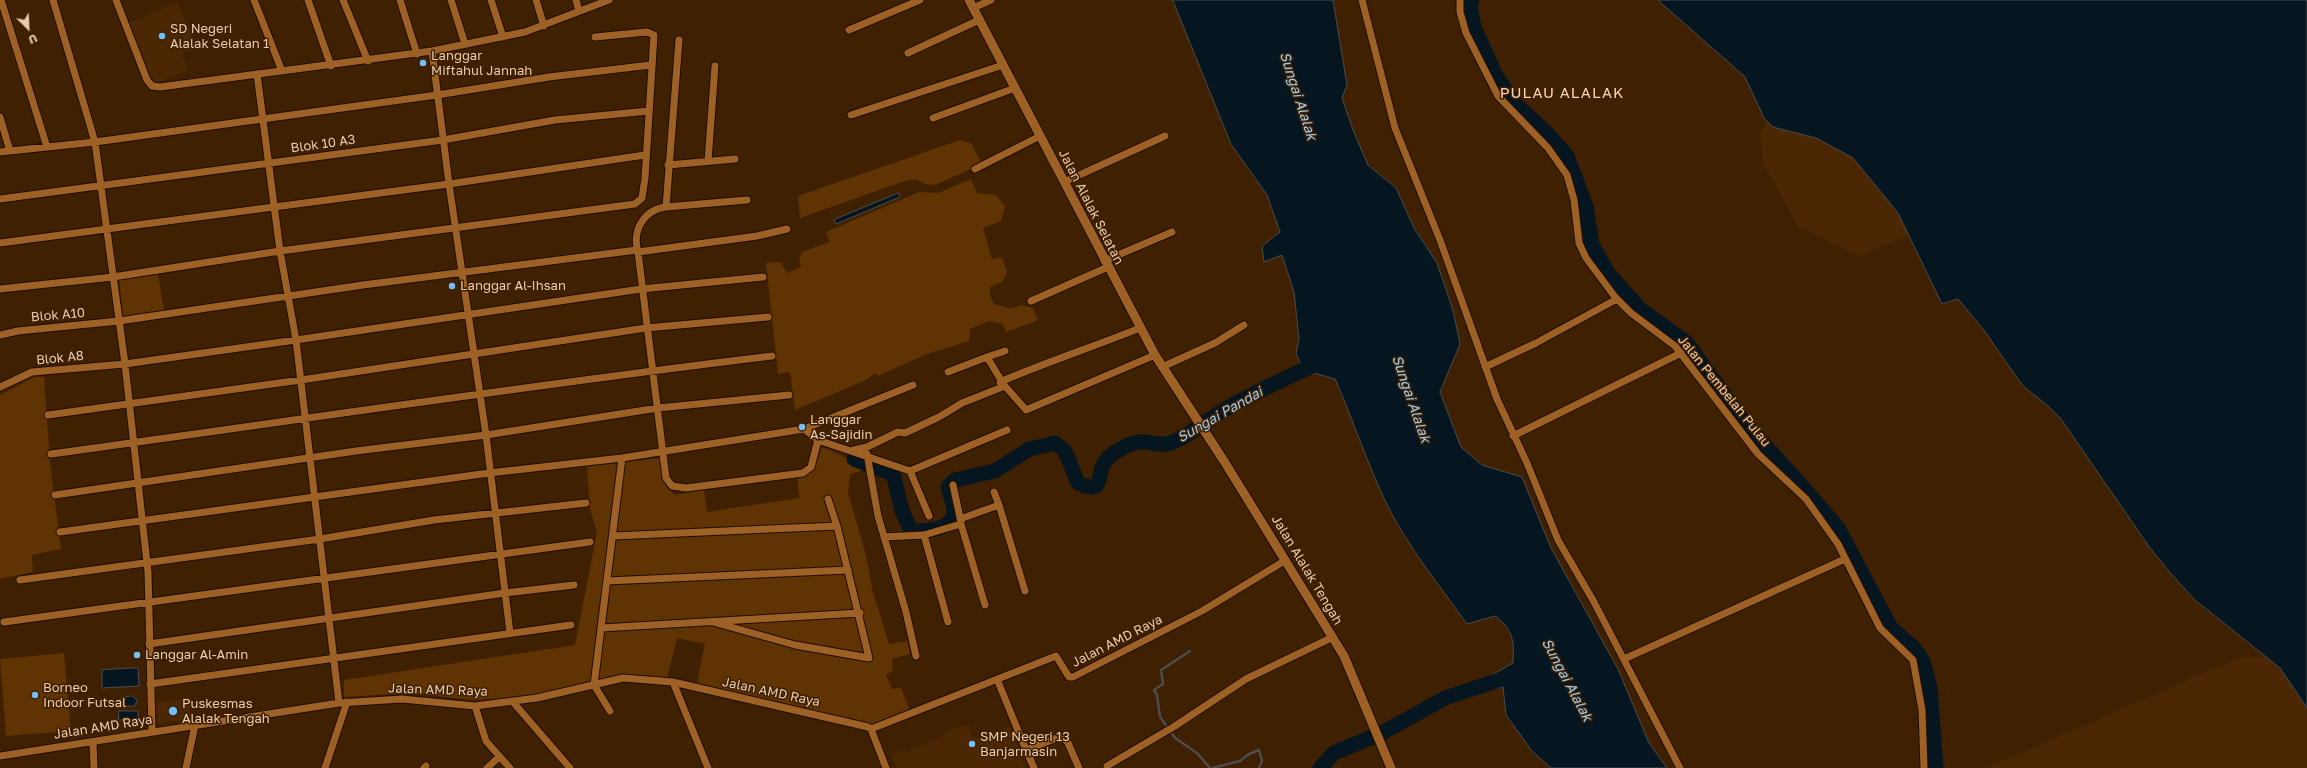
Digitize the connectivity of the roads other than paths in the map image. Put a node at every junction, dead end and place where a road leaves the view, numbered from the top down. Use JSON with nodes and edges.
{"nodes":[{"id":1,"x":0,"y":0,"type":"edge"},
{"id":2,"x":53,"y":0,"type":"edge"},
{"id":3,"x":116,"y":0,"type":"edge"},
{"id":4,"x":254,"y":0,"type":"edge"},
{"id":5,"x":308,"y":0,"type":"edge"},
{"id":6,"x":343,"y":0,"type":"edge"},
{"id":7,"x":400,"y":0,"type":"edge"},
{"id":8,"x":451,"y":0,"type":"edge"},
{"id":9,"x":491,"y":0,"type":"edge"},
{"id":10,"x":536,"y":0,"type":"edge"},
{"id":11,"x":576,"y":0,"type":"edge"},
{"id":12,"x":609,"y":0,"type":"edge"},
{"id":13,"x":920,"y":0,"type":"edge"},
{"id":14,"x":991,"y":0,"type":"edge"},
{"id":15,"x":1362,"y":0,"type":"edge"},
{"id":16,"x":1460,"y":0,"type":"edge"},
{"id":17,"x":971,"y":4,"type":"edge"},
{"id":18,"x":579,"y":11,"type":"junction"},
{"id":19,"x":978,"y":20,"type":"junction"},
{"id":20,"x":544,"y":26,"type":"junction"},
{"id":21,"x":849,"y":30,"type":"dead end"},
{"id":22,"x":503,"y":37,"type":"junction"},
{"id":23,"x":595,"y":37,"type":"dead end"},
{"id":24,"x":679,"y":40,"type":"dead end"},
{"id":25,"x":465,"y":44,"type":"junction"},
{"id":26,"x":432,"y":52,"type":"junction"},
{"id":27,"x":908,"y":53,"type":"dead end"},
{"id":28,"x":417,"y":54,"type":"junction"},
{"id":29,"x":368,"y":61,"type":"junction"},
{"id":30,"x":651,"y":65,"type":"junction"},
{"id":31,"x":1003,"y":65,"type":"junction"},
{"id":32,"x":331,"y":66,"type":"junction"},
{"id":33,"x":715,"y":66,"type":"dead end"},
{"id":34,"x":282,"y":71,"type":"junction"},
{"id":35,"x":257,"y":74,"type":"junction"},
{"id":36,"x":1015,"y":88,"type":"junction"},
{"id":37,"x":437,"y":95,"type":"junction"},
{"id":38,"x":650,"y":111,"type":"junction"},
{"id":39,"x":851,"y":115,"type":"dead end"},
{"id":40,"x":0,"y":117,"type":"edge"},
{"id":41,"x":263,"y":118,"type":"junction"},
{"id":42,"x":933,"y":118,"type":"dead end"},
{"id":43,"x":1040,"y":136,"type":"junction"},
{"id":44,"x":1165,"y":136,"type":"dead end"},
{"id":45,"x":444,"y":140,"type":"junction"},
{"id":46,"x":95,"y":142,"type":"junction"},
{"id":47,"x":47,"y":147,"type":"junction"},
{"id":48,"x":10,"y":150,"type":"junction"},
{"id":49,"x":0,"y":152,"type":"edge"},
{"id":50,"x":645,"y":155,"type":"junction"},
{"id":51,"x":735,"y":159,"type":"dead end"},
{"id":52,"x":708,"y":162,"type":"junction"},
{"id":53,"x":270,"y":163,"type":"junction"},
{"id":54,"x":668,"y":165,"type":"junction"},
{"id":55,"x":975,"y":168,"type":"dead end"},
{"id":56,"x":1064,"y":182,"type":"junction"},
{"id":57,"x":449,"y":184,"type":"junction"},
{"id":58,"x":101,"y":185,"type":"junction"},
{"id":59,"x":0,"y":199,"type":"edge"},
{"id":60,"x":748,"y":200,"type":"dead end"},
{"id":61,"x":274,"y":206,"type":"junction"},
{"id":62,"x":666,"y":207,"type":"junction"},
{"id":63,"x":455,"y":228,"type":"junction"},
{"id":64,"x":107,"y":229,"type":"junction"},
{"id":65,"x":787,"y":229,"type":"dead end"},
{"id":66,"x":1172,"y":232,"type":"dead end"},
{"id":67,"x":0,"y":243,"type":"edge"},
{"id":68,"x":280,"y":251,"type":"junction"},
{"id":69,"x":637,"y":251,"type":"junction"},
{"id":70,"x":1106,"y":264,"type":"junction"},
{"id":71,"x":462,"y":271,"type":"junction"},
{"id":72,"x":113,"y":277,"type":"junction"},
{"id":73,"x":764,"y":277,"type":"dead end"},
{"id":74,"x":0,"y":289,"type":"edge"},
{"id":75,"x":641,"y":289,"type":"junction"},
{"id":76,"x":288,"y":297,"type":"junction"},
{"id":77,"x":1617,"y":299,"type":"junction"},
{"id":78,"x":1031,"y":301,"type":"dead end"},
{"id":79,"x":468,"y":315,"type":"junction"},
{"id":80,"x":768,"y":316,"type":"dead end"},
{"id":81,"x":119,"y":321,"type":"junction"},
{"id":82,"x":1244,"y":325,"type":"dead end"},
{"id":83,"x":646,"y":328,"type":"junction"},
{"id":84,"x":1140,"y":328,"type":"junction"},
{"id":85,"x":0,"y":335,"type":"edge"},
{"id":86,"x":296,"y":340,"type":"junction"},
{"id":87,"x":1005,"y":351,"type":"dead end"},
{"id":88,"x":474,"y":353,"type":"junction"},
{"id":89,"x":1681,"y":354,"type":"junction"},
{"id":90,"x":1154,"y":355,"type":"junction"},
{"id":91,"x":772,"y":356,"type":"dead end"},
{"id":92,"x":987,"y":357,"type":"junction"},
{"id":93,"x":125,"y":364,"type":"junction"},
{"id":94,"x":1162,"y":367,"type":"junction"},
{"id":95,"x":1485,"y":367,"type":"junction"},
{"id":96,"x":652,"y":370,"type":"junction"},
{"id":97,"x":948,"y":372,"type":"dead end"},
{"id":98,"x":301,"y":380,"type":"junction"},
{"id":99,"x":1003,"y":384,"type":"junction"},
{"id":100,"x":913,"y":385,"type":"dead end"},
{"id":101,"x":0,"y":387,"type":"edge"},
{"id":102,"x":479,"y":393,"type":"junction"},
{"id":103,"x":789,"y":395,"type":"dead end"},
{"id":104,"x":129,"y":404,"type":"junction"},
{"id":105,"x":658,"y":408,"type":"junction"},
{"id":106,"x":48,"y":415,"type":"dead end"},
{"id":107,"x":306,"y":419,"type":"junction"},
{"id":108,"x":1200,"y":425,"type":"joint"},
{"id":109,"x":804,"y":429,"type":"junction"},
{"id":110,"x":1007,"y":430,"type":"dead end"},
{"id":111,"x":486,"y":435,"type":"junction"},
{"id":112,"x":1513,"y":436,"type":"junction"},
{"id":113,"x":818,"y":440,"type":"junction"},
{"id":114,"x":134,"y":442,"type":"junction"},
{"id":115,"x":867,"y":447,"type":"junction"},
{"id":116,"x":854,"y":450,"type":"junction"},
{"id":117,"x":664,"y":451,"type":"junction"},
{"id":118,"x":51,"y":454,"type":"dead end"},
{"id":119,"x":622,"y":458,"type":"junction"},
{"id":120,"x":310,"y":459,"type":"junction"},
{"id":121,"x":868,"y":462,"type":"junction"},
{"id":122,"x":910,"y":471,"type":"junction"},
{"id":123,"x":489,"y":473,"type":"junction"},
{"id":124,"x":138,"y":483,"type":"junction"},
{"id":125,"x":953,"y":485,"type":"dead end"},
{"id":126,"x":994,"y":492,"type":"dead end"},
{"id":127,"x":55,"y":495,"type":"dead end"},
{"id":128,"x":315,"y":499,"type":"junction"},
{"id":129,"x":828,"y":499,"type":"dead end"},
{"id":130,"x":586,"y":503,"type":"dead end"},
{"id":131,"x":999,"y":505,"type":"junction"},
{"id":132,"x":494,"y":513,"type":"junction"},
{"id":133,"x":929,"y":516,"type":"dead end"},
{"id":134,"x":961,"y":521,"type":"junction"},
{"id":135,"x":142,"y":522,"type":"junction"},
{"id":136,"x":837,"y":526,"type":"junction"},
{"id":137,"x":60,"y":532,"type":"dead end"},
{"id":138,"x":924,"y":535,"type":"junction"},
{"id":139,"x":613,"y":536,"type":"junction"},
{"id":140,"x":884,"y":538,"type":"junction"},
{"id":141,"x":320,"y":539,"type":"junction"},
{"id":142,"x":590,"y":542,"type":"dead end"},
{"id":143,"x":500,"y":554,"type":"junction"},
{"id":144,"x":1845,"y":559,"type":"junction"},
{"id":145,"x":1286,"y":560,"type":"junction"},
{"id":146,"x":147,"y":563,"type":"junction"},
{"id":147,"x":848,"y":570,"type":"junction"},
{"id":148,"x":324,"y":578,"type":"junction"},
{"id":149,"x":20,"y":580,"type":"dead end"},
{"id":150,"x":607,"y":580,"type":"junction"},
{"id":151,"x":574,"y":585,"type":"dead end"},
{"id":152,"x":1025,"y":591,"type":"dead end"},
{"id":153,"x":505,"y":593,"type":"junction"},
{"id":154,"x":148,"y":602,"type":"junction"},
{"id":155,"x":985,"y":605,"type":"dead end"},
{"id":156,"x":860,"y":613,"type":"junction"},
{"id":157,"x":329,"y":619,"type":"junction"},
{"id":158,"x":4,"y":622,"type":"dead end"},
{"id":159,"x":713,"y":622,"type":"junction"},
{"id":160,"x":948,"y":622,"type":"dead end"},
{"id":161,"x":571,"y":625,"type":"dead end"},
{"id":162,"x":601,"y":628,"type":"junction"},
{"id":163,"x":510,"y":633,"type":"junction"},
{"id":164,"x":1333,"y":637,"type":"junction"},
{"id":165,"x":149,"y":644,"type":"junction"},
{"id":166,"x":916,"y":656,"type":"dead end"},
{"id":167,"x":334,"y":659,"type":"junction"},
{"id":168,"x":1624,"y":659,"type":"junction"},
{"id":169,"x":997,"y":679,"type":"junction"},
{"id":170,"x":673,"y":682,"type":"junction"},
{"id":171,"x":150,"y":684,"type":"junction"},
{"id":172,"x":594,"y":685,"type":"junction"},
{"id":173,"x":343,"y":702,"type":"junction"},
{"id":174,"x":513,"y":702,"type":"junction"},
{"id":175,"x":475,"y":706,"type":"junction"},
{"id":176,"x":610,"y":712,"type":"dead end"},
{"id":177,"x":195,"y":725,"type":"junction"},
{"id":178,"x":871,"y":729,"type":"junction"},
{"id":179,"x":152,"y":732,"type":"junction"},
{"id":180,"x":93,"y":742,"type":"junction"},
{"id":181,"x":1026,"y":750,"type":"junction"},
{"id":182,"x":0,"y":756,"type":"edge"},
{"id":183,"x":499,"y":756,"type":"junction"},
{"id":184,"x":1107,"y":766,"type":"dead end"},
{"id":185,"x":94,"y":768,"type":"edge"},
{"id":186,"x":186,"y":768,"type":"edge"},
{"id":187,"x":325,"y":768,"type":"edge"},
{"id":188,"x":487,"y":768,"type":"edge"},
{"id":189,"x":510,"y":768,"type":"edge"},
{"id":190,"x":570,"y":768,"type":"edge"},
{"id":191,"x":708,"y":768,"type":"edge"},
{"id":192,"x":886,"y":768,"type":"edge"},
{"id":193,"x":1034,"y":768,"type":"edge"},
{"id":194,"x":1079,"y":768,"type":"edge"},
{"id":195,"x":1391,"y":768,"type":"edge"},
{"id":196,"x":1680,"y":768,"type":"edge"},
{"id":197,"x":1924,"y":768,"type":"edge"}],
"edges":[{"from":1,"to":47,"type":"street"},
{"from":2,"to":46,"type":"street"},
{"from":3,"to":35,"type":"street"},
{"from":4,"to":34,"type":"street"},
{"from":5,"to":32,"type":"street"},
{"from":6,"to":29,"type":"street"},
{"from":7,"to":28,"type":"street"},
{"from":8,"to":25,"type":"street"},
{"from":9,"to":22,"type":"street"},
{"from":10,"to":20,"type":"street"},
{"from":11,"to":18,"type":"street"},
{"from":12,"to":18,"type":"street"},
{"from":13,"to":21,"type":"street"},
{"from":14,"to":17,"type":"street"},
{"from":15,"to":95,"type":"street"},
{"from":16,"to":77,"type":"street","name":"Jalan Pembelah Pulau"},
{"from":17,"to":19,"type":"street","name":"Jalan Alalak Selatan"},
{"from":18,"to":20,"type":"street"},
{"from":19,"to":27,"type":"street"},
{"from":19,"to":31,"type":"street","name":"Jalan Alalak Selatan"},
{"from":20,"to":22,"type":"street"},
{"from":22,"to":25,"type":"street"},
{"from":23,"to":30,"type":"street"},
{"from":24,"to":54,"type":"street"},
{"from":25,"to":26,"type":"street"},
{"from":26,"to":28,"type":"street"},
{"from":26,"to":37,"type":"street"},
{"from":28,"to":29,"type":"street"},
{"from":29,"to":32,"type":"street"},
{"from":30,"to":37,"type":"street"},
{"from":30,"to":38,"type":"street"},
{"from":31,"to":36,"type":"street","name":"Jalan Alalak Selatan"},
{"from":31,"to":39,"type":"street"},
{"from":32,"to":34,"type":"street"},
{"from":33,"to":52,"type":"street"},
{"from":34,"to":35,"type":"street"},
{"from":35,"to":41,"type":"street"},
{"from":36,"to":42,"type":"street"},
{"from":36,"to":43,"type":"street","name":"Jalan Alalak Selatan"},
{"from":37,"to":41,"type":"street"},
{"from":37,"to":45,"type":"street"},
{"from":38,"to":45,"type":"street","name":"Blok 10 A3"},
{"from":38,"to":50,"type":"street"},
{"from":40,"to":48,"type":"street"},
{"from":41,"to":46,"type":"street"},
{"from":41,"to":53,"type":"street"},
{"from":43,"to":55,"type":"street"},
{"from":43,"to":56,"type":"street","name":"Jalan Alalak Selatan"},
{"from":44,"to":56,"type":"street"},
{"from":45,"to":53,"type":"street","name":"Blok 10 A3"},
{"from":45,"to":57,"type":"street"},
{"from":46,"to":47,"type":"street"},
{"from":46,"to":58,"type":"street"},
{"from":47,"to":48,"type":"street"},
{"from":48,"to":49,"type":"street"},
{"from":50,"to":57,"type":"street"},
{"from":50,"to":63,"type":"street"},
{"from":51,"to":52,"type":"street"},
{"from":52,"to":54,"type":"street"},
{"from":53,"to":58,"type":"street","name":"Blok 10 A3"},
{"from":53,"to":61,"type":"street"},
{"from":54,"to":62,"type":"street"},
{"from":56,"to":70,"type":"street","name":"Jalan Alalak Selatan"},
{"from":57,"to":61,"type":"street"},
{"from":57,"to":63,"type":"street"},
{"from":58,"to":59,"type":"street","name":"Blok 10 A3"},
{"from":58,"to":64,"type":"street"},
{"from":60,"to":62,"type":"street"},
{"from":61,"to":64,"type":"street"},
{"from":61,"to":68,"type":"street"},
{"from":62,"to":69,"type":"street"},
{"from":63,"to":68,"type":"street"},
{"from":63,"to":71,"type":"street"},
{"from":64,"to":67,"type":"street"},
{"from":64,"to":72,"type":"street"},
{"from":65,"to":69,"type":"street","name":"Blok A10"},
{"from":66,"to":70,"type":"street"},
{"from":68,"to":72,"type":"street"},
{"from":68,"to":76,"type":"street"},
{"from":69,"to":71,"type":"street","name":"Blok A10"},
{"from":69,"to":75,"type":"street"},
{"from":70,"to":78,"type":"street"},
{"from":70,"to":84,"type":"street","name":"Jalan Alalak Selatan"},
{"from":71,"to":76,"type":"street","name":"Blok A10"},
{"from":71,"to":79,"type":"street"},
{"from":72,"to":74,"type":"street"},
{"from":72,"to":81,"type":"street"},
{"from":73,"to":75,"type":"street","name":"Blok A8"},
{"from":75,"to":79,"type":"street","name":"Blok A8"},
{"from":75,"to":83,"type":"street"},
{"from":76,"to":81,"type":"street","name":"Blok A10"},
{"from":76,"to":86,"type":"street"},
{"from":77,"to":89,"type":"street","name":"Jalan Pembelah Pulau"},
{"from":77,"to":95,"type":"street"},
{"from":79,"to":86,"type":"street","name":"Blok A8"},
{"from":79,"to":88,"type":"street"},
{"from":80,"to":83,"type":"street"},
{"from":81,"to":85,"type":"street","name":"Blok A10"},
{"from":81,"to":93,"type":"street"},
{"from":82,"to":94,"type":"street"},
{"from":83,"to":88,"type":"street"},
{"from":83,"to":96,"type":"street"},
{"from":84,"to":90,"type":"street","name":"Jalan Alalak Selatan"},
{"from":84,"to":99,"type":"street"},
{"from":86,"to":93,"type":"street","name":"Blok A8"},
{"from":86,"to":98,"type":"street"},
{"from":87,"to":92,"type":"street"},
{"from":88,"to":98,"type":"street"},
{"from":88,"to":102,"type":"street"},
{"from":89,"to":112,"type":"street"},
{"from":89,"to":144,"type":"street","name":"Jalan Pembelah Pulau"},
{"from":90,"to":94,"type":"street","name":"Jalan Alalak Selatan"},
{"from":90,"to":99,"type":"street"},
{"from":91,"to":96,"type":"street"},
{"from":92,"to":97,"type":"street"},
{"from":92,"to":99,"type":"street"},
{"from":93,"to":101,"type":"street","name":"Blok A8"},
{"from":93,"to":104,"type":"street"},
{"from":94,"to":108,"type":"street","name":"Jalan Alalak Selatan"},
{"from":95,"to":112,"type":"street"},
{"from":96,"to":102,"type":"street"},
{"from":96,"to":105,"type":"street"},
{"from":98,"to":104,"type":"street"},
{"from":98,"to":107,"type":"street"},
{"from":99,"to":115,"type":"street"},
{"from":100,"to":109,"type":"street"},
{"from":102,"to":107,"type":"street"},
{"from":102,"to":111,"type":"street"},
{"from":103,"to":105,"type":"street"},
{"from":104,"to":106,"type":"street"},
{"from":104,"to":114,"type":"street"},
{"from":105,"to":111,"type":"street"},
{"from":105,"to":117,"type":"street"},
{"from":107,"to":114,"type":"street"},
{"from":107,"to":120,"type":"street"},
{"from":108,"to":145,"type":"street","name":"Jalan Alalak Tengah"},
{"from":109,"to":113,"type":"street"},
{"from":109,"to":117,"type":"street"},
{"from":110,"to":122,"type":"street"},
{"from":111,"to":120,"type":"street"},
{"from":111,"to":123,"type":"street"},
{"from":112,"to":168,"type":"street"},
{"from":113,"to":116,"type":"street"},
{"from":113,"to":117,"type":"street"},
{"from":114,"to":118,"type":"street"},
{"from":114,"to":124,"type":"street"},
{"from":115,"to":116,"type":"street"},
{"from":115,"to":121,"type":"street"},
{"from":116,"to":121,"type":"street"},
{"from":117,"to":119,"type":"street"},
{"from":119,"to":123,"type":"street"},
{"from":119,"to":139,"type":"street"},
{"from":120,"to":124,"type":"street"},
{"from":120,"to":128,"type":"street"},
{"from":121,"to":122,"type":"street"},
{"from":121,"to":140,"type":"street"},
{"from":122,"to":133,"type":"street"},
{"from":123,"to":128,"type":"street"},
{"from":123,"to":132,"type":"street"},
{"from":124,"to":127,"type":"street"},
{"from":124,"to":135,"type":"street"},
{"from":125,"to":134,"type":"street"},
{"from":126,"to":131,"type":"street"},
{"from":128,"to":135,"type":"street"},
{"from":128,"to":141,"type":"street"},
{"from":129,"to":136,"type":"street"},
{"from":130,"to":132,"type":"street"},
{"from":131,"to":134,"type":"street"},
{"from":131,"to":152,"type":"street"},
{"from":132,"to":141,"type":"street"},
{"from":132,"to":143,"type":"street"},
{"from":134,"to":138,"type":"street"},
{"from":134,"to":155,"type":"street"},
{"from":135,"to":137,"type":"street"},
{"from":135,"to":146,"type":"street"},
{"from":136,"to":139,"type":"street"},
{"from":136,"to":147,"type":"street"},
{"from":138,"to":140,"type":"street"},
{"from":138,"to":160,"type":"street"},
{"from":139,"to":150,"type":"street"},
{"from":140,"to":166,"type":"street"},
{"from":141,"to":146,"type":"street"},
{"from":141,"to":148,"type":"street"},
{"from":142,"to":143,"type":"street"},
{"from":143,"to":148,"type":"street"},
{"from":143,"to":153,"type":"street"},
{"from":144,"to":168,"type":"street"},
{"from":144,"to":197,"type":"street","name":"Jalan Pembelah Pulau"},
{"from":145,"to":164,"type":"street","name":"Jalan Alalak Tengah"},
{"from":145,"to":169,"type":"street","name":"Jalan AMD Raya"},
{"from":146,"to":149,"type":"street"},
{"from":146,"to":154,"type":"street"},
{"from":147,"to":150,"type":"street"},
{"from":147,"to":156,"type":"street"},
{"from":148,"to":154,"type":"street"},
{"from":148,"to":157,"type":"street"},
{"from":150,"to":162,"type":"street"},
{"from":151,"to":153,"type":"street"},
{"from":153,"to":157,"type":"street"},
{"from":153,"to":163,"type":"street"},
{"from":154,"to":158,"type":"street"},
{"from":154,"to":165,"type":"street"},
{"from":156,"to":159,"type":"street"},
{"from":156,"to":159,"type":"street"},
{"from":157,"to":165,"type":"street"},
{"from":157,"to":167,"type":"street"},
{"from":159,"to":162,"type":"street"},
{"from":161,"to":163,"type":"street"},
{"from":162,"to":172,"type":"street"},
{"from":163,"to":167,"type":"street"},
{"from":164,"to":184,"type":"street"},
{"from":164,"to":195,"type":"street","name":"Jalan Alalak Tengah"},
{"from":165,"to":171,"type":"street"},
{"from":167,"to":171,"type":"street"},
{"from":167,"to":173,"type":"street"},
{"from":168,"to":196,"type":"street"},
{"from":169,"to":178,"type":"street","name":"Jalan AMD Raya"},
{"from":169,"to":181,"type":"street"},
{"from":170,"to":172,"type":"street","name":"Jalan AMD Raya"},
{"from":170,"to":178,"type":"street","name":"Jalan AMD Raya"},
{"from":170,"to":191,"type":"street"},
{"from":171,"to":179,"type":"street"},
{"from":172,"to":174,"type":"street","name":"Jalan AMD Raya"},
{"from":172,"to":176,"type":"street"},
{"from":173,"to":175,"type":"street","name":"Jalan AMD Raya"},
{"from":173,"to":177,"type":"street","name":"Jalan AMD Raya"},
{"from":173,"to":187,"type":"street"},
{"from":174,"to":175,"type":"street","name":"Jalan AMD Raya"},
{"from":174,"to":190,"type":"street"},
{"from":175,"to":183,"type":"street"},
{"from":177,"to":179,"type":"street","name":"Jalan AMD Raya"},
{"from":177,"to":186,"type":"street"},
{"from":178,"to":192,"type":"street"},
{"from":179,"to":180,"type":"street","name":"Jalan AMD Raya"},
{"from":180,"to":182,"type":"street","name":"Jalan AMD Raya"},
{"from":180,"to":185,"type":"street"},
{"from":181,"to":193,"type":"street"},
{"from":181,"to":194,"type":"street"},
{"from":183,"to":188,"type":"street"},
{"from":183,"to":189,"type":"street"}]}
